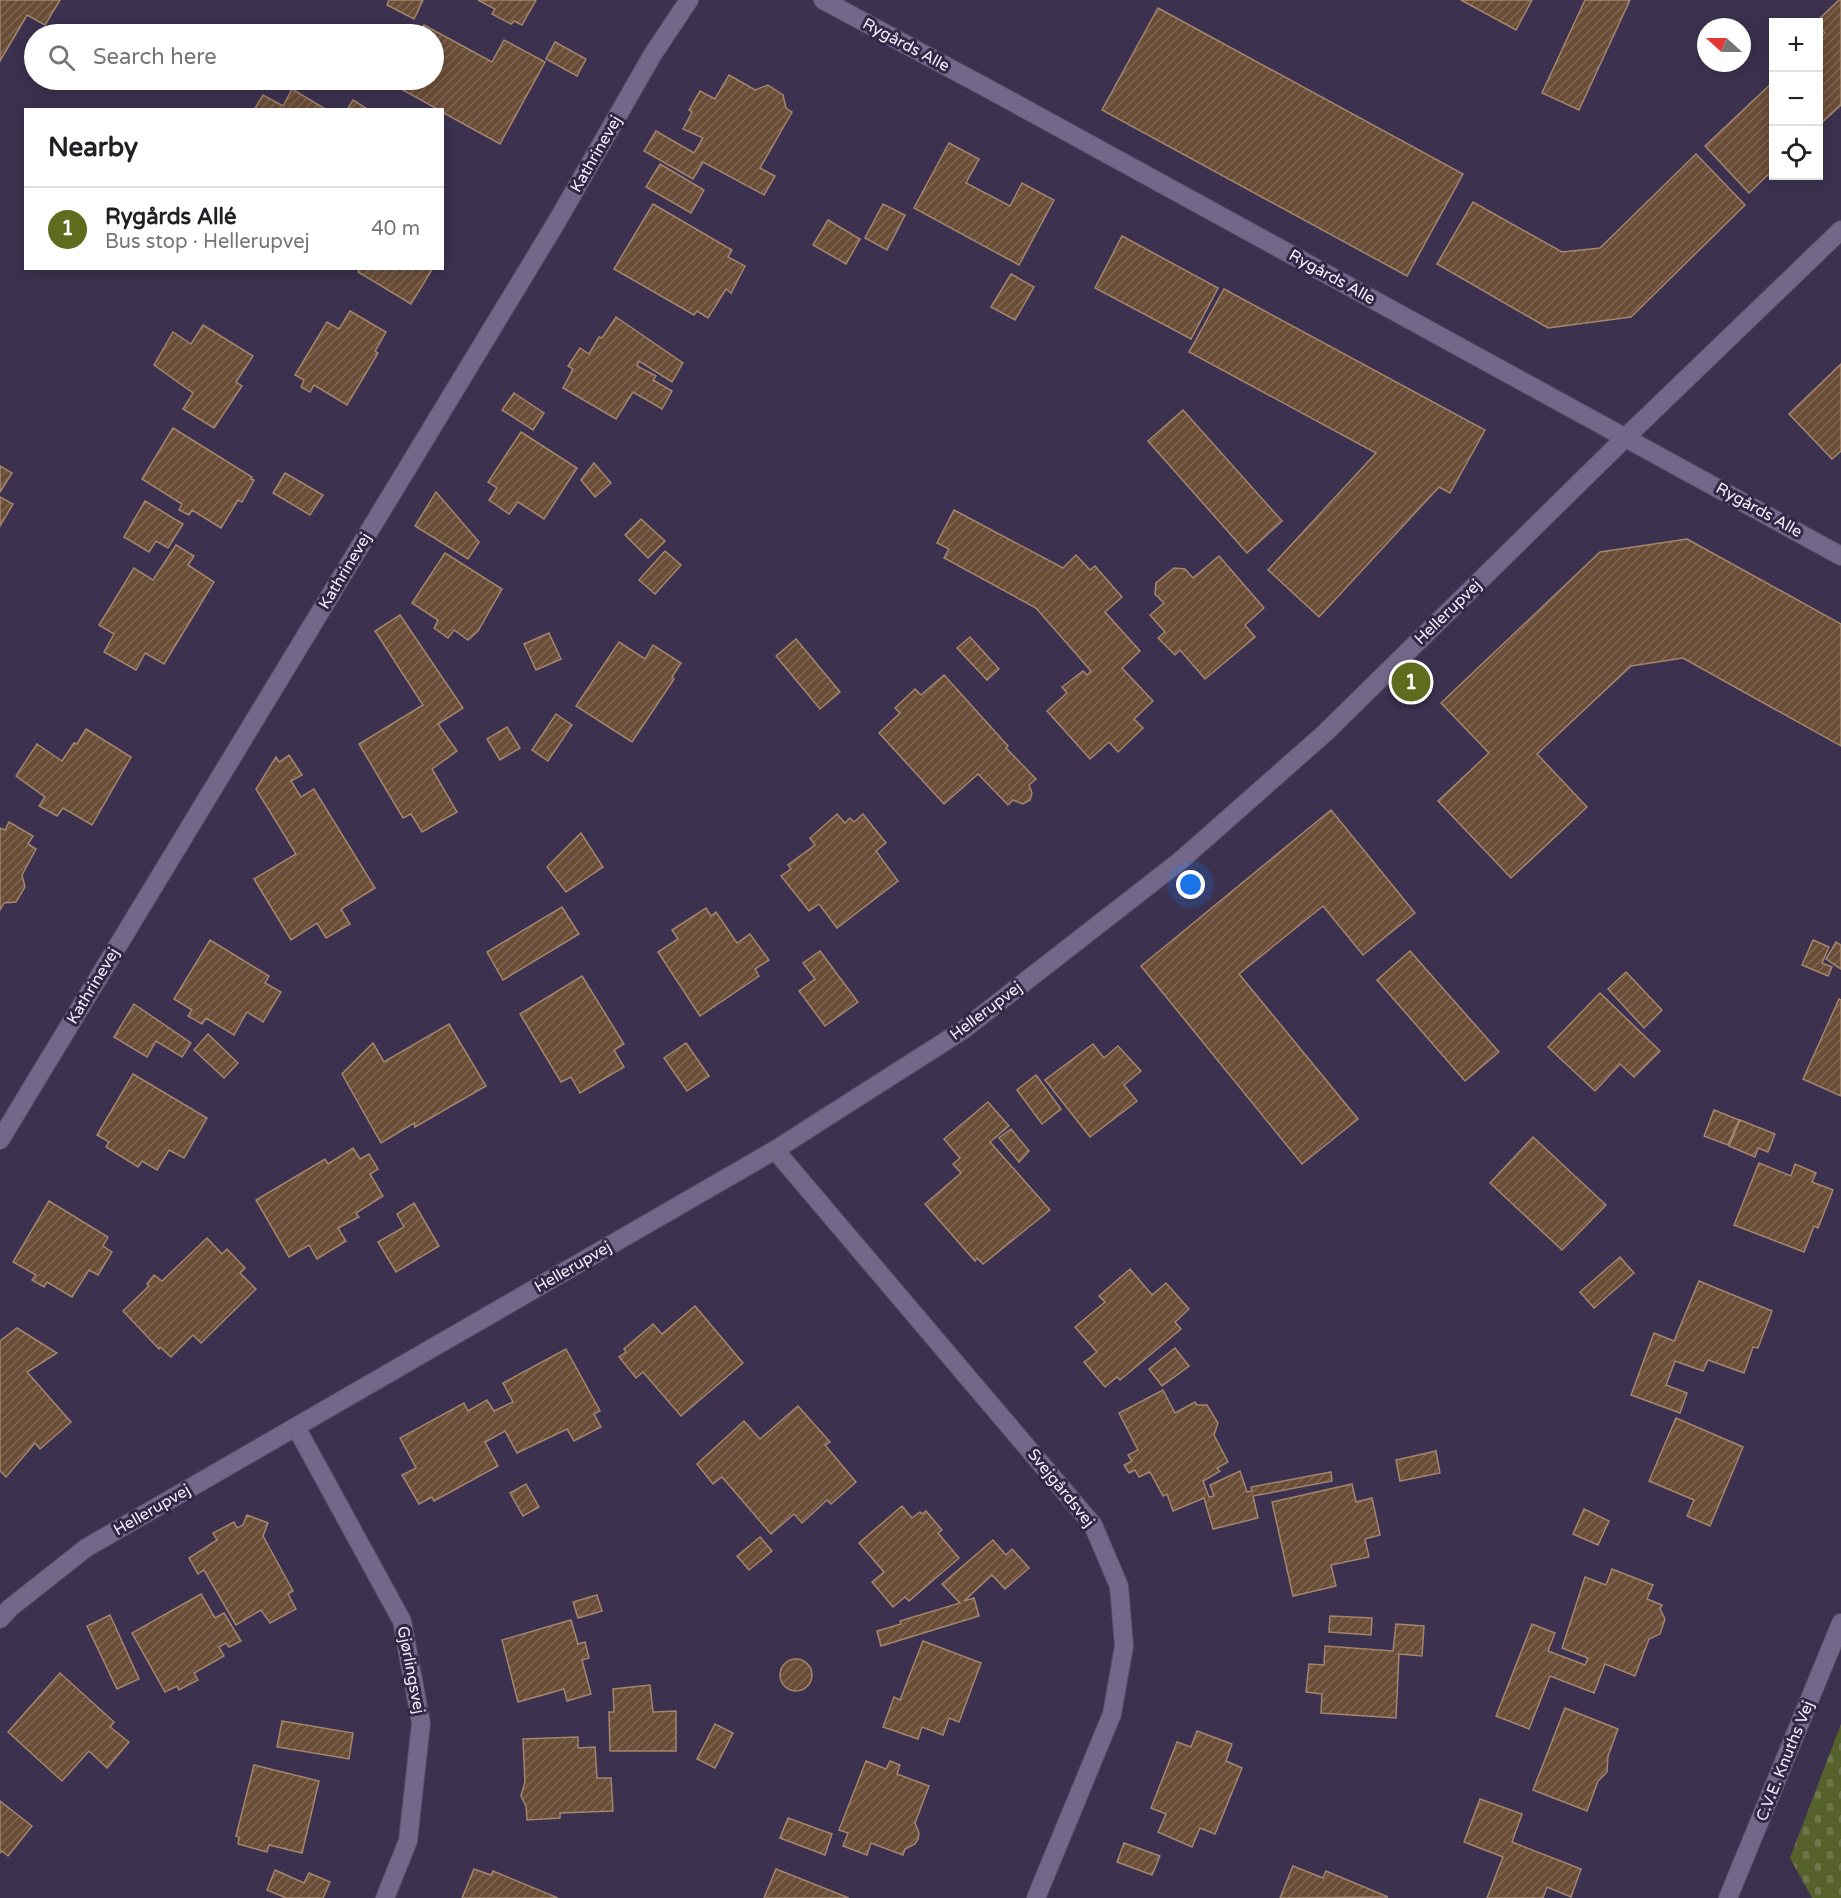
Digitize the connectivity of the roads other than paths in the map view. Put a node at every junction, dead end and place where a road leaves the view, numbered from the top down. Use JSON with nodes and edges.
{"nodes":[{"id":1,"x":688,"y":0,"type":"edge"},
{"id":2,"x":823,"y":0,"type":"edge"},
{"id":3,"x":1841,"y":230,"type":"edge"},
{"id":4,"x":1626,"y":437,"type":"junction"},
{"id":5,"x":1841,"y":556,"type":"edge"},
{"id":6,"x":0,"y":1140,"type":"edge"},
{"id":7,"x":775,"y":1150,"type":"junction"},
{"id":8,"x":296,"y":1427,"type":"junction"},
{"id":9,"x":0,"y":1619,"type":"edge"},
{"id":10,"x":1841,"y":1623,"type":"edge"},
{"id":11,"x":385,"y":1898,"type":"edge"},
{"id":12,"x":1036,"y":1898,"type":"edge"},
{"id":13,"x":1728,"y":1898,"type":"edge"}],
"edges":[{"from":1,"to":6,"type":"street","name":"Kathrinevej"},
{"from":2,"to":4,"type":"street","name":"Rygårds Alle"},
{"from":3,"to":4,"type":"street","name":"Hellerupvej"},
{"from":4,"to":5,"type":"street","name":"Rygårds Alle"},
{"from":4,"to":7,"type":"street","name":"Hellerupvej"},
{"from":7,"to":8,"type":"street","name":"Hellerupvej"},
{"from":7,"to":12,"type":"street","name":"Svejgårdsvej"},
{"from":8,"to":9,"type":"street","name":"Hellerupvej"},
{"from":8,"to":11,"type":"street","name":"Gjørlingsvej"},
{"from":10,"to":13,"type":"street","name":"C.V.E. Knuths Vej"}]}
